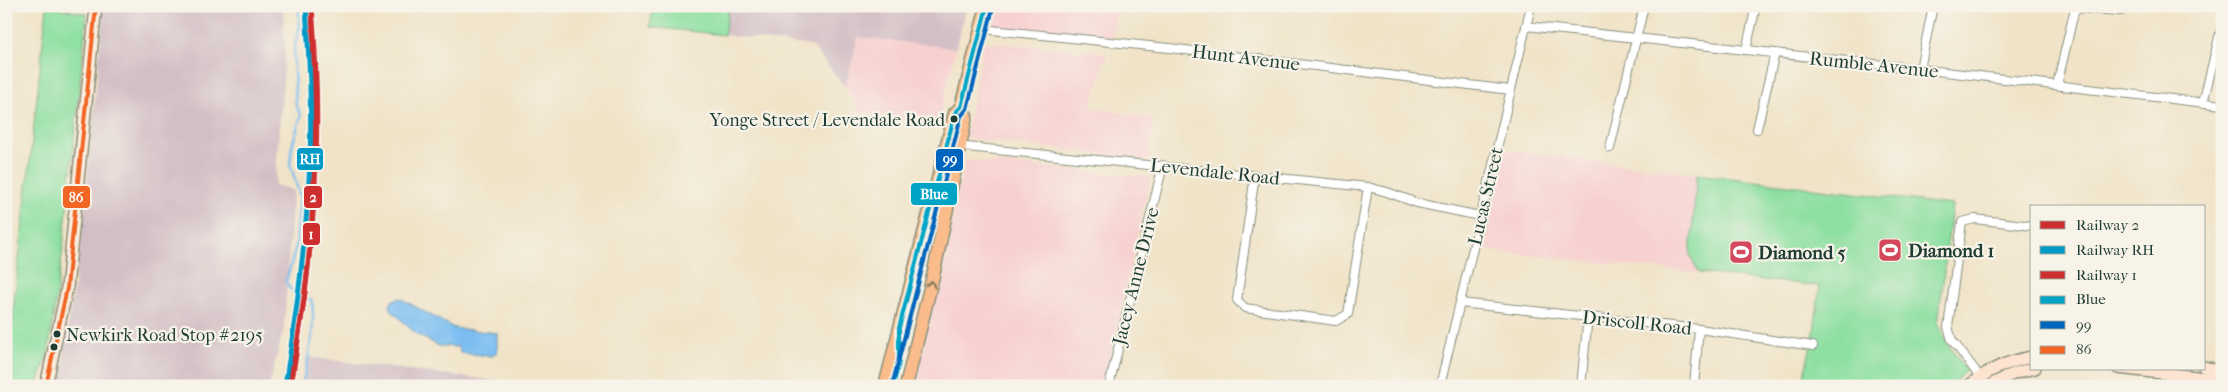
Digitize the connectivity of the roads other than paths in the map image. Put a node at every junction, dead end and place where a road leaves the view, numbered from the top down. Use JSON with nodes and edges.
{"nodes":[{"id":1,"x":96,"y":6,"type":"edge"},
{"id":2,"x":987,"y":6,"type":"edge"},
{"id":3,"x":1531,"y":6,"type":"edge"},
{"id":4,"x":1644,"y":6,"type":"edge"},
{"id":5,"x":1756,"y":6,"type":"edge"},
{"id":6,"x":1933,"y":6,"type":"edge"},
{"id":7,"x":2121,"y":11,"type":"dead end"},
{"id":8,"x":2222,"y":25,"type":"edge"},
{"id":9,"x":1526,"y":26,"type":"junction"},
{"id":10,"x":982,"y":29,"type":"junction"},
{"id":11,"x":1636,"y":38,"type":"junction"},
{"id":12,"x":1746,"y":50,"type":"junction"},
{"id":13,"x":1775,"y":53,"type":"junction"},
{"id":14,"x":1920,"y":69,"type":"junction"},
{"id":15,"x":2057,"y":85,"type":"junction"},
{"id":16,"x":1510,"y":90,"type":"junction"},
{"id":17,"x":2203,"y":103,"type":"junction"},
{"id":18,"x":2222,"y":105,"type":"edge"},
{"id":19,"x":1758,"y":129,"type":"dead end"},
{"id":20,"x":953,"y":146,"type":"junction"},
{"id":21,"x":1610,"y":148,"type":"dead end"},
{"id":22,"x":1163,"y":166,"type":"junction"},
{"id":23,"x":1255,"y":175,"type":"junction"},
{"id":24,"x":1368,"y":187,"type":"junction"},
{"id":25,"x":1480,"y":216,"type":"junction"},
{"id":26,"x":2030,"y":226,"type":"edge"},
{"id":27,"x":1460,"y":303,"type":"junction"},
{"id":28,"x":1588,"y":316,"type":"junction"},
{"id":29,"x":1700,"y":329,"type":"junction"},
{"id":30,"x":1813,"y":346,"type":"dead end"},
{"id":31,"x":2030,"y":358,"type":"edge"},
{"id":32,"x":2206,"y":367,"type":"edge"},
{"id":33,"x":2030,"y":369,"type":"edge"},
{"id":34,"x":2144,"y":370,"type":"edge"},
{"id":35,"x":2222,"y":371,"type":"edge"},
{"id":36,"x":2222,"y":380,"type":"edge"},
{"id":37,"x":1985,"y":383,"type":"edge"},
{"id":38,"x":46,"y":386,"type":"edge"},
{"id":39,"x":885,"y":386,"type":"edge"},
{"id":40,"x":906,"y":386,"type":"edge"},
{"id":41,"x":1109,"y":386,"type":"edge"},
{"id":42,"x":1440,"y":386,"type":"edge"},
{"id":43,"x":1580,"y":386,"type":"edge"},
{"id":44,"x":1694,"y":386,"type":"edge"},
{"id":45,"x":1969,"y":386,"type":"edge"}],
"edges":[{"from":1,"to":38,"type":"street"},
{"from":2,"to":10,"type":"main road"},
{"from":3,"to":9,"type":"street","name":"Lucas Street"},
{"from":4,"to":11,"type":"street"},
{"from":5,"to":12,"type":"street"},
{"from":6,"to":14,"type":"street"},
{"from":7,"to":15,"type":"street"},
{"from":8,"to":17,"type":"street"},
{"from":9,"to":11,"type":"street","name":"Rumble Avenue"},
{"from":9,"to":16,"type":"street","name":"Lucas Street"},
{"from":10,"to":16,"type":"street","name":"Hunt Avenue"},
{"from":10,"to":20,"type":"main road"},
{"from":11,"to":12,"type":"street","name":"Rumble Avenue"},
{"from":11,"to":21,"type":"street"},
{"from":12,"to":13,"type":"street","name":"Rumble Avenue"},
{"from":13,"to":14,"type":"street","name":"Rumble Avenue"},
{"from":13,"to":19,"type":"street"},
{"from":14,"to":15,"type":"street","name":"Rumble Avenue"},
{"from":15,"to":17,"type":"street","name":"Rumble Avenue"},
{"from":16,"to":25,"type":"street","name":"Lucas Street"},
{"from":17,"to":18,"type":"street","name":"Rumble Avenue"},
{"from":20,"to":22,"type":"street","name":"Levendale Road"},
{"from":20,"to":39,"type":"main road"},
{"from":40,"to":20,"type":"main road","one_way":true},
{"from":22,"to":23,"type":"street","name":"Levendale Road"},
{"from":22,"to":41,"type":"street","name":"Jacey Anne Drive"},
{"from":23,"to":24,"type":"street","name":"Levendale Road"},
{"from":23,"to":24,"type":"street"},
{"from":24,"to":25,"type":"street","name":"Levendale Road"},
{"from":25,"to":27,"type":"street","name":"Lucas Street"},
{"from":26,"to":37,"type":"street"},
{"from":27,"to":28,"type":"street","name":"Driscoll Road"},
{"from":27,"to":42,"type":"street","name":"Lucas Street"},
{"from":28,"to":29,"type":"street","name":"Driscoll Road"},
{"from":28,"to":43,"type":"street"},
{"from":29,"to":30,"type":"street","name":"Driscoll Road"},
{"from":29,"to":44,"type":"street"},
{"from":31,"to":37,"type":"street"},
{"from":32,"to":35,"type":"street"},
{"from":33,"to":37,"type":"street"},
{"from":34,"to":36,"type":"street"},
{"from":37,"to":45,"type":"street"}]}
